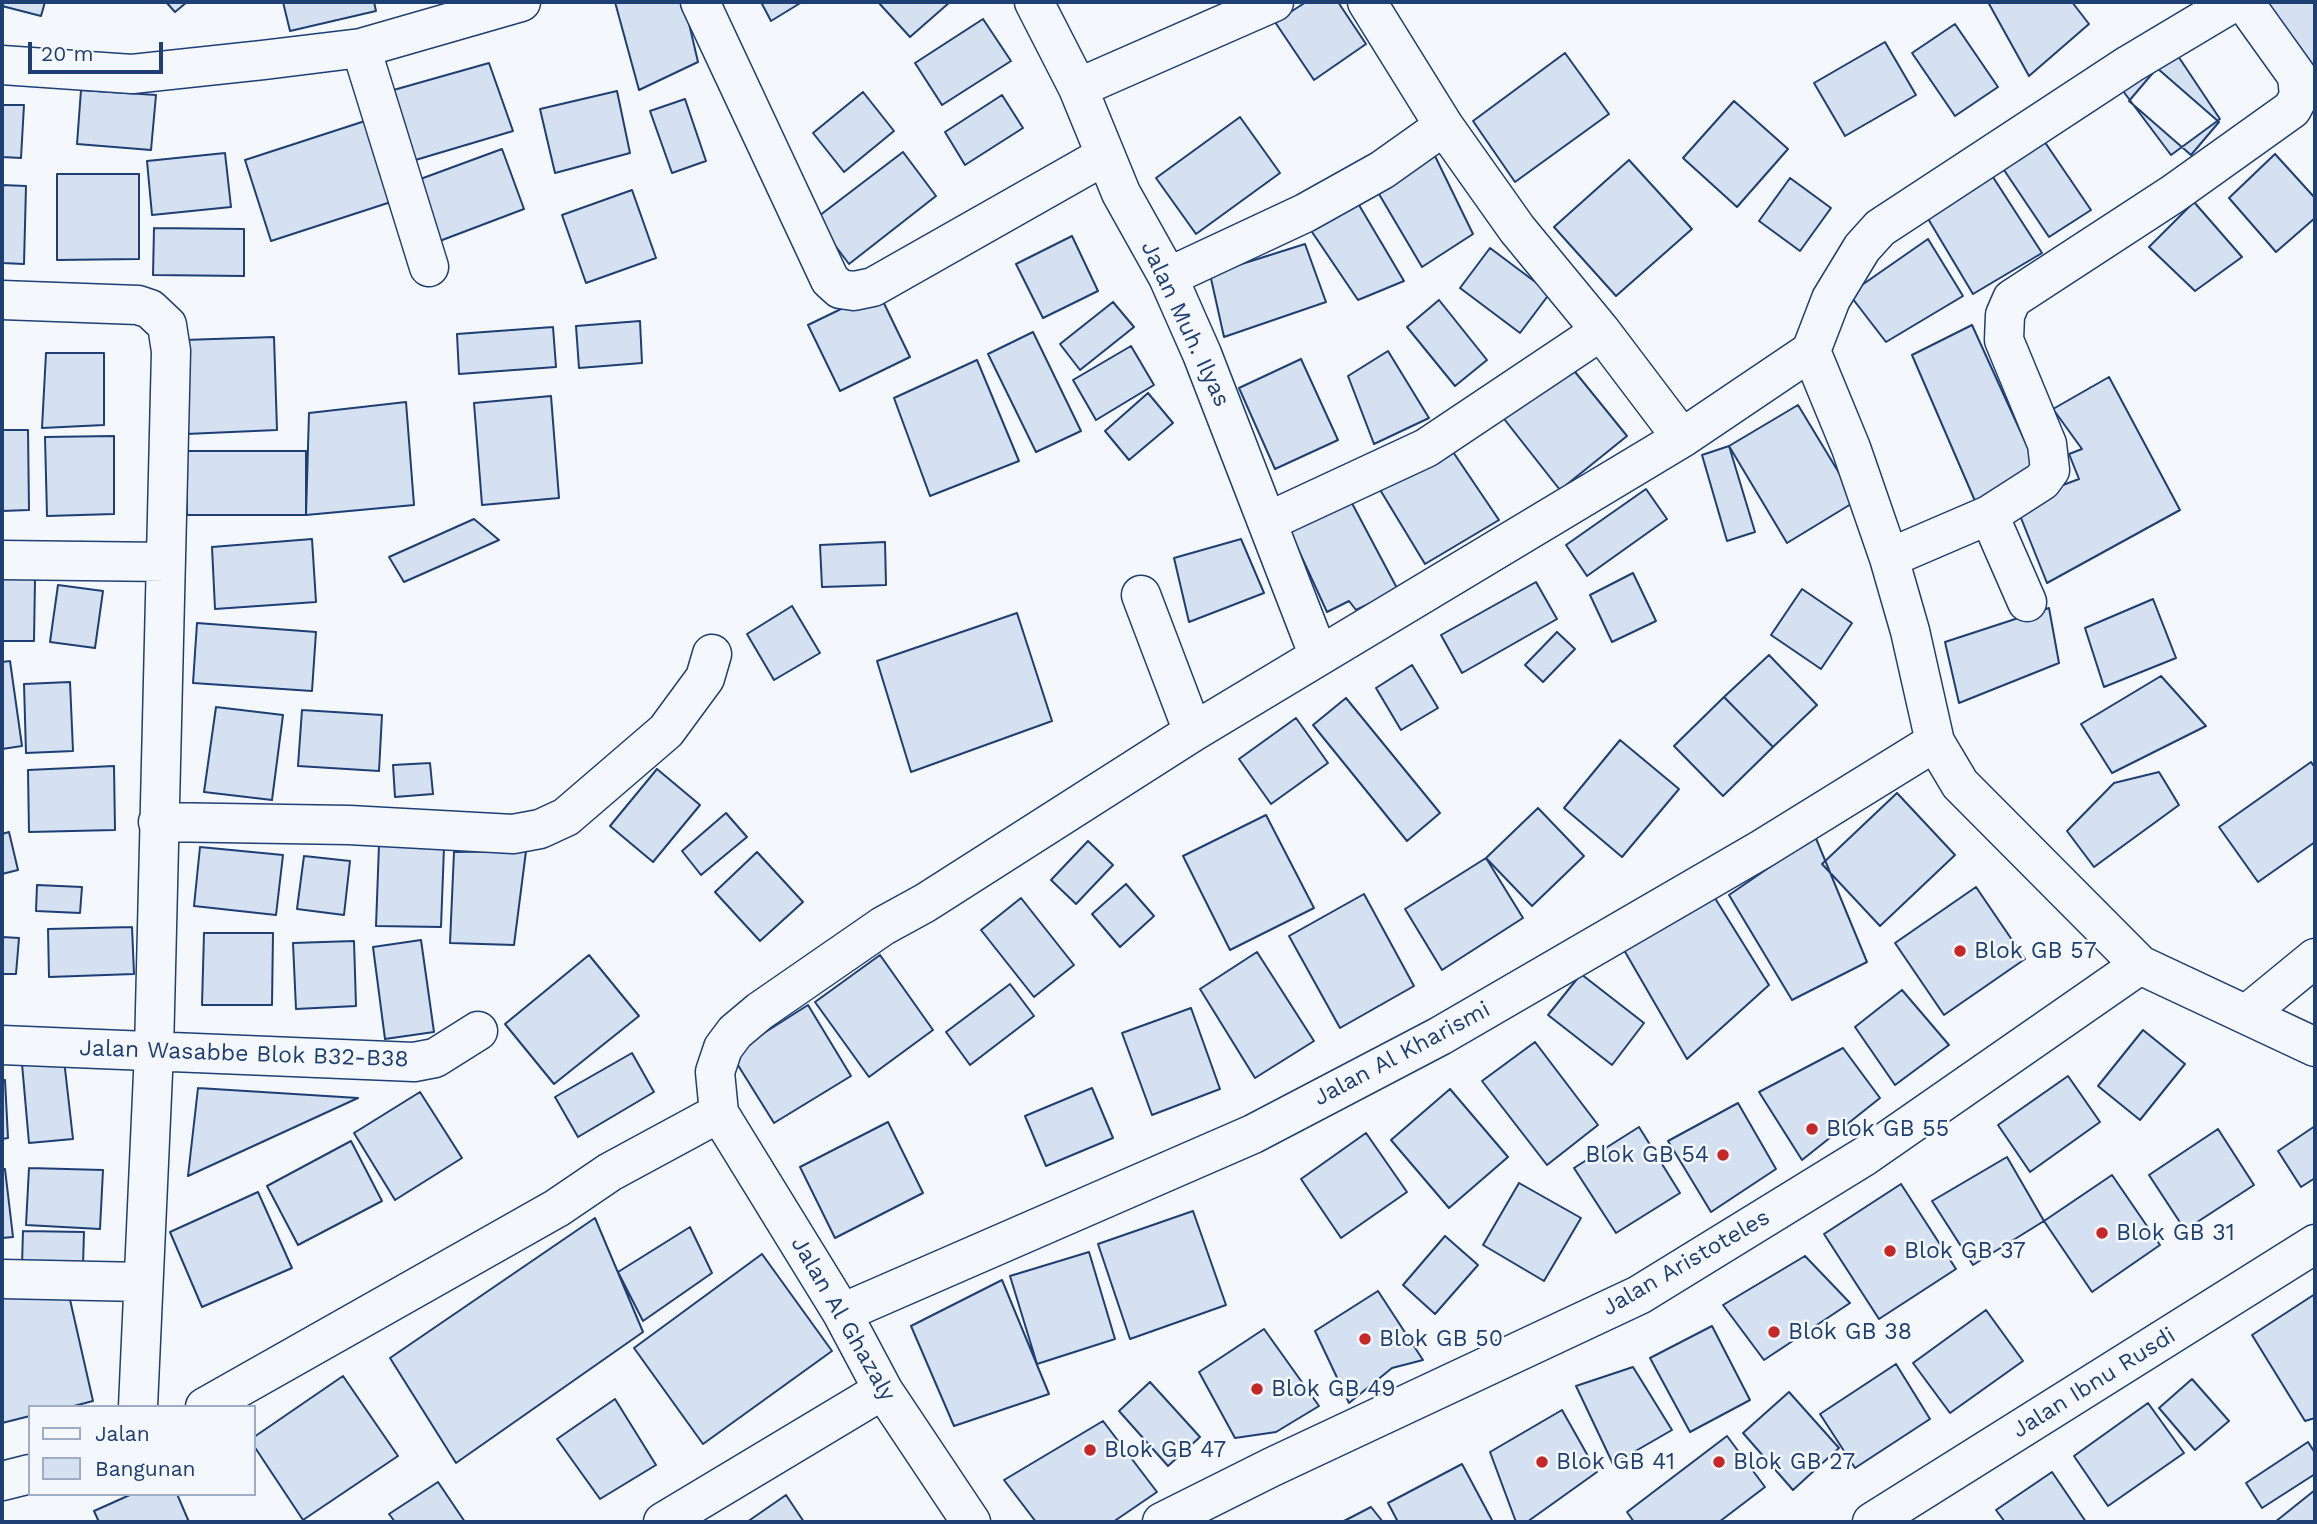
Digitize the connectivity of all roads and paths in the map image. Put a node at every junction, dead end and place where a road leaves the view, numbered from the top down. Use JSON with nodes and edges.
{"nodes":[{"id":1,"x":521,"y":2,"type":"edge"},
{"id":2,"x":700,"y":2,"type":"edge"},
{"id":3,"x":1034,"y":2,"type":"edge"},
{"id":4,"x":1274,"y":2,"type":"edge"},
{"id":5,"x":1367,"y":2,"type":"edge"},
{"id":6,"x":2234,"y":2,"type":"edge"},
{"id":7,"x":2244,"y":2,"type":"edge"},
{"id":8,"x":361,"y":48,"type":"junction"},
{"id":9,"x":2,"y":65,"type":"edge"},
{"id":10,"x":1078,"y":89,"type":"junction"},
{"id":11,"x":1444,"y":126,"type":"junction"},
{"id":12,"x":1104,"y":156,"type":"junction"},
{"id":13,"x":429,"y":267,"type":"dead end"},
{"id":14,"x":1168,"y":277,"type":"junction"},
{"id":15,"x":2,"y":300,"type":"edge"},
{"id":16,"x":1601,"y":331,"type":"junction"},
{"id":17,"x":1811,"y":351,"type":"junction"},
{"id":18,"x":1682,"y":438,"type":"junction"},
{"id":19,"x":1989,"y":515,"type":"junction"},
{"id":20,"x":1269,"y":521,"type":"junction"},
{"id":21,"x":1889,"y":558,"type":"junction"},
{"id":22,"x":2,"y":559,"type":"edge"},
{"id":23,"x":166,"y":562,"type":"junction"},
{"id":24,"x":1141,"y":595,"type":"dead end"},
{"id":25,"x":2027,"y":602,"type":"dead end"},
{"id":26,"x":712,"y":654,"type":"dead end"},
{"id":27,"x":1318,"y":654,"type":"junction"},
{"id":28,"x":1192,"y":732,"type":"junction"},
{"id":29,"x":1935,"y":742,"type":"junction"},
{"id":30,"x":158,"y":822,"type":"junction"},
{"id":31,"x":2315,"y":958,"type":"edge"},
{"id":32,"x":2140,"y":965,"type":"junction"},
{"id":33,"x":2248,"y":1013,"type":"junction"},
{"id":34,"x":478,"y":1031,"type":"dead end"},
{"id":35,"x":2,"y":1045,"type":"edge"},
{"id":36,"x":2315,"y":1046,"type":"edge"},
{"id":37,"x":154,"y":1051,"type":"junction"},
{"id":38,"x":719,"y":1113,"type":"junction"},
{"id":39,"x":2315,"y":1244,"type":"edge"},
{"id":40,"x":2,"y":1279,"type":"edge"},
{"id":41,"x":142,"y":1282,"type":"junction"},
{"id":42,"x":842,"y":1313,"type":"junction"},
{"id":43,"x":883,"y":1390,"type":"junction"},
{"id":44,"x":138,"y":1405,"type":"edge"},
{"id":45,"x":209,"y":1405,"type":"edge"},
{"id":46,"x":28,"y":1474,"type":"edge"},
{"id":47,"x":2,"y":1481,"type":"edge"},
{"id":48,"x":663,"y":1522,"type":"edge"},
{"id":49,"x":971,"y":1522,"type":"edge"},
{"id":50,"x":1162,"y":1522,"type":"edge"},
{"id":51,"x":1872,"y":1522,"type":"edge"}],
"edges":[{"from":1,"to":8,"type":"street"},
{"from":2,"to":12,"type":"street"},
{"from":3,"to":10,"type":"street","name":"Jalan Muh. Ilyas"},
{"from":4,"to":10,"type":"street"},
{"from":5,"to":11,"type":"street"},
{"from":6,"to":17,"type":"street"},
{"from":7,"to":19,"type":"street"},
{"from":8,"to":9,"type":"street"},
{"from":8,"to":13,"type":"street"},
{"from":10,"to":12,"type":"street","name":"Jalan Muh. Ilyas"},
{"from":11,"to":14,"type":"street"},
{"from":11,"to":16,"type":"street"},
{"from":12,"to":14,"type":"street","name":"Jalan Muh. Ilyas"},
{"from":14,"to":20,"type":"street","name":"Jalan Muh. Ilyas"},
{"from":15,"to":23,"type":"street"},
{"from":16,"to":18,"type":"street"},
{"from":16,"to":20,"type":"street"},
{"from":17,"to":18,"type":"street"},
{"from":17,"to":21,"type":"street"},
{"from":18,"to":27,"type":"street"},
{"from":19,"to":21,"type":"street"},
{"from":19,"to":25,"type":"street"},
{"from":20,"to":27,"type":"street","name":"Jalan Muh. Ilyas"},
{"from":21,"to":29,"type":"street"},
{"from":22,"to":23,"type":"street"},
{"from":23,"to":30,"type":"street"},
{"from":24,"to":28,"type":"street"},
{"from":26,"to":30,"type":"street"},
{"from":27,"to":28,"type":"street"},
{"from":28,"to":38,"type":"street"},
{"from":29,"to":32,"type":"street"},
{"from":29,"to":42,"type":"street","name":"Jalan Al Kharismi"},
{"from":30,"to":37,"type":"street"},
{"from":31,"to":33,"type":"street"},
{"from":32,"to":33,"type":"street"},
{"from":32,"to":50,"type":"street","name":"Jalan Aristoteles"},
{"from":33,"to":36,"type":"street"},
{"from":34,"to":37,"type":"street","name":"Jalan Wasabbe Blok B32-B38"},
{"from":35,"to":37,"type":"street","name":"Jalan Wasabbe Blok B32-B38"},
{"from":37,"to":41,"type":"street"},
{"from":38,"to":42,"type":"street","name":"Jalan Al Ghazaly"},
{"from":38,"to":45,"type":"street"},
{"from":39,"to":51,"type":"street","name":"Jalan Ibnu Rusdi"},
{"from":40,"to":41,"type":"street"},
{"from":41,"to":44,"type":"street"},
{"from":42,"to":43,"type":"street","name":"Jalan Al Ghazaly"},
{"from":43,"to":48,"type":"street"},
{"from":43,"to":49,"type":"street","name":"Jalan Al Ghazaly"},
{"from":46,"to":47,"type":"street"}]}
